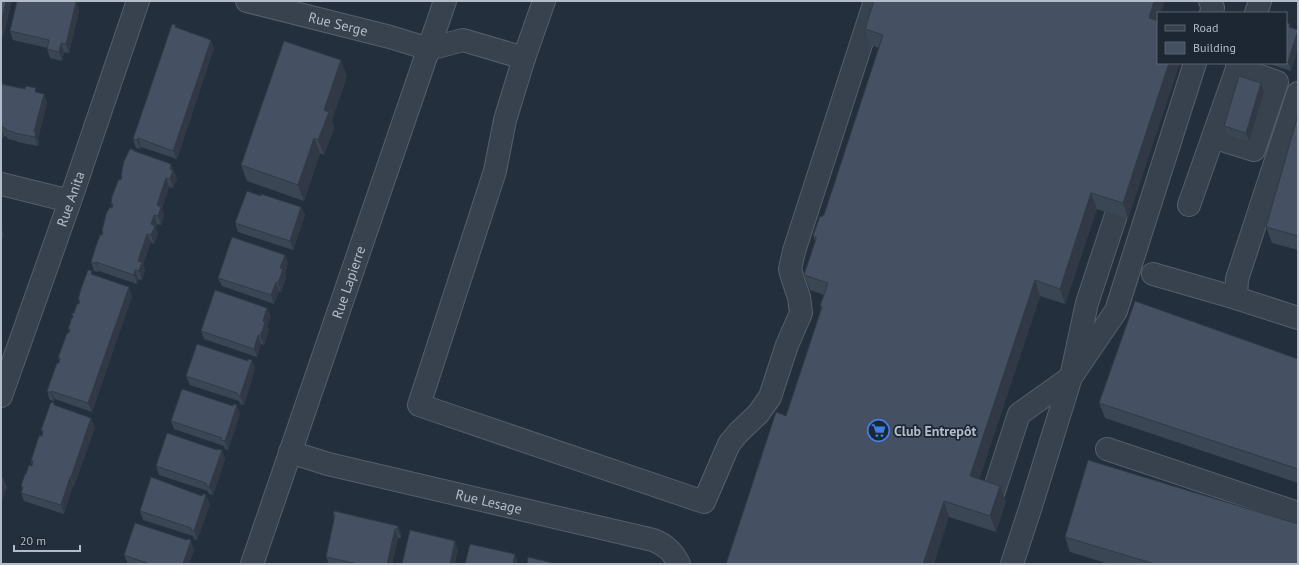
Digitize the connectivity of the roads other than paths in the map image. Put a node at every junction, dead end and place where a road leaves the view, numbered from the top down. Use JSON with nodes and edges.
{"nodes":[{"id":1,"x":138,"y":1,"type":"edge"},
{"id":2,"x":247,"y":1,"type":"edge"},
{"id":3,"x":445,"y":1,"type":"edge"},
{"id":4,"x":544,"y":1,"type":"edge"},
{"id":5,"x":875,"y":1,"type":"edge"},
{"id":6,"x":1210,"y":1,"type":"edge"},
{"id":7,"x":1260,"y":1,"type":"edge"},
{"id":8,"x":1211,"y":12,"type":"edge"},
{"id":9,"x":1256,"y":12,"type":"edge"},
{"id":10,"x":428,"y":49,"type":"junction"},
{"id":11,"x":524,"y":58,"type":"junction"},
{"id":12,"x":1195,"y":64,"type":"edge"},
{"id":13,"x":1238,"y":66,"type":"edge"},
{"id":14,"x":1298,"y":92,"type":"edge"},
{"id":15,"x":1213,"y":137,"type":"junction"},
{"id":16,"x":1,"y":184,"type":"edge"},
{"id":17,"x":70,"y":201,"type":"junction"},
{"id":18,"x":1189,"y":205,"type":"dead end"},
{"id":19,"x":1116,"y":215,"type":"edge"},
{"id":20,"x":1153,"y":274,"type":"dead end"},
{"id":21,"x":1236,"y":298,"type":"junction"},
{"id":22,"x":1298,"y":318,"type":"edge"},
{"id":23,"x":1071,"y":377,"type":"junction"},
{"id":24,"x":1,"y":396,"type":"edge"},
{"id":25,"x":1107,"y":449,"type":"dead end"},
{"id":26,"x":290,"y":452,"type":"junction"},
{"id":27,"x":992,"y":497,"type":"edge"},
{"id":28,"x":1298,"y":513,"type":"edge"},
{"id":29,"x":252,"y":564,"type":"edge"},
{"id":30,"x":679,"y":564,"type":"edge"},
{"id":31,"x":1012,"y":564,"type":"edge"}],
"edges":[{"from":1,"to":17,"type":"street","name":"Rue Anita"},
{"from":2,"to":10,"type":"street","name":"Rue Serge"},
{"from":3,"to":10,"type":"street","name":"Rue Lapierre"},
{"from":4,"to":11,"type":"street"},
{"from":5,"to":11,"type":"street"},
{"from":6,"to":8,"type":"street"},
{"from":7,"to":9,"type":"street"},
{"from":10,"to":11,"type":"street"},
{"from":10,"to":26,"type":"street","name":"Rue Lapierre"},
{"from":12,"to":23,"type":"street"},
{"from":13,"to":15,"type":"street"},
{"from":13,"to":15,"type":"street"},
{"from":14,"to":21,"type":"street"},
{"from":15,"to":18,"type":"street"},
{"from":16,"to":17,"type":"street"},
{"from":17,"to":24,"type":"street","name":"Rue Anita"},
{"from":19,"to":23,"type":"street"},
{"from":20,"to":21,"type":"street"},
{"from":21,"to":22,"type":"street"},
{"from":23,"to":27,"type":"street"},
{"from":23,"to":31,"type":"street"},
{"from":25,"to":28,"type":"street"},
{"from":26,"to":29,"type":"street","name":"Rue Lapierre"},
{"from":26,"to":30,"type":"street","name":"Rue Lesage"}]}
